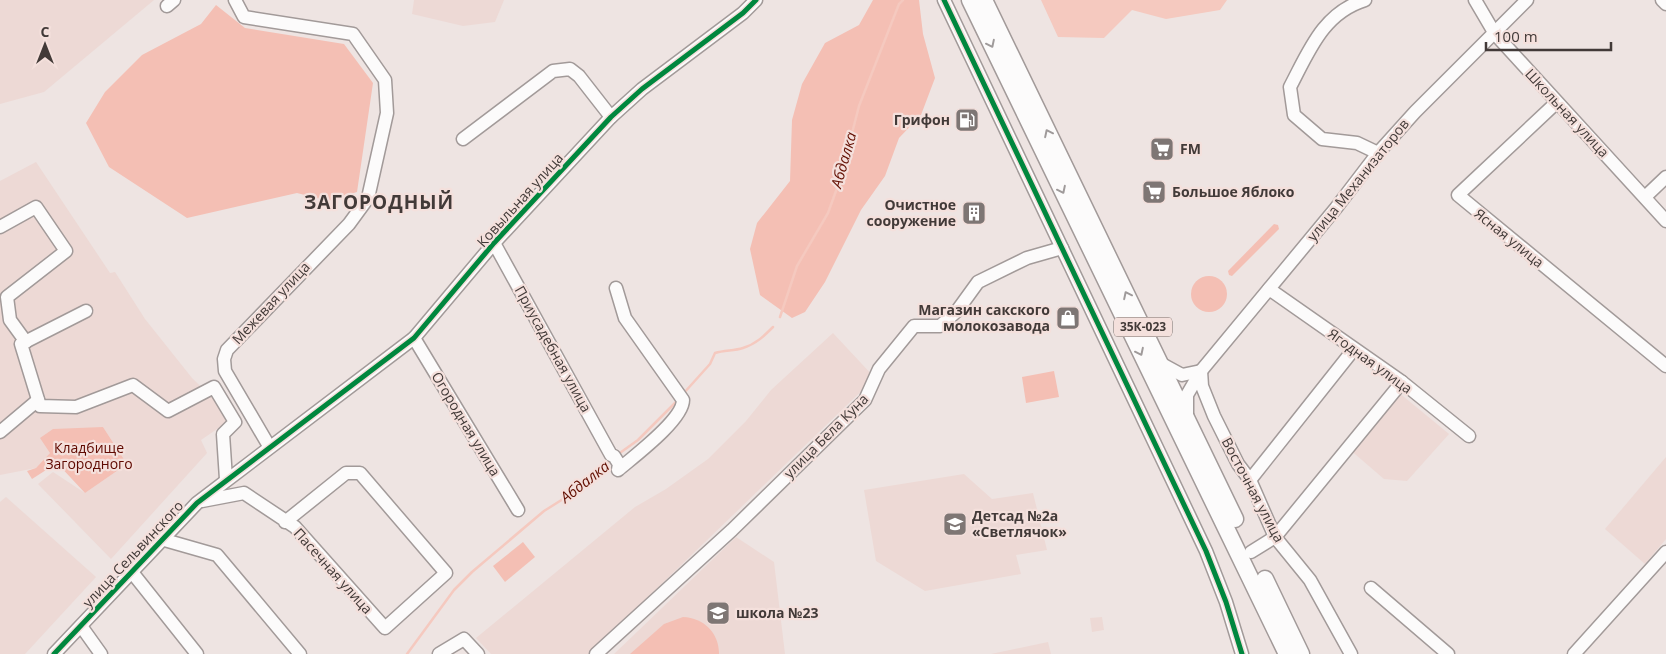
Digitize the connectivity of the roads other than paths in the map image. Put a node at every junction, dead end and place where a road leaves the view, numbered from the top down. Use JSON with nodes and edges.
{"nodes":[{"id":1,"x":235,"y":0,"type":"edge"},
{"id":2,"x":756,"y":0,"type":"edge"},
{"id":3,"x":944,"y":0,"type":"edge"},
{"id":4,"x":970,"y":0,"type":"edge"},
{"id":5,"x":984,"y":0,"type":"edge"},
{"id":6,"x":1365,"y":0,"type":"edge"},
{"id":7,"x":1476,"y":0,"type":"edge"},
{"id":8,"x":1527,"y":0,"type":"edge"},
{"id":9,"x":1662,"y":0,"type":"edge"},
{"id":10,"x":1666,"y":4,"type":"edge"},
{"id":11,"x":1494,"y":34,"type":"junction"},
{"id":12,"x":1556,"y":103,"type":"junction"},
{"id":13,"x":611,"y":117,"type":"junction"},
{"id":14,"x":463,"y":139,"type":"dead end"},
{"id":15,"x":1378,"y":153,"type":"junction"},
{"id":16,"x":1666,"y":178,"type":"edge"},
{"id":17,"x":1644,"y":197,"type":"junction"},
{"id":18,"x":1666,"y":221,"type":"edge"},
{"id":19,"x":0,"y":227,"type":"edge"},
{"id":20,"x":494,"y":243,"type":"junction"},
{"id":21,"x":1062,"y":248,"type":"junction"},
{"id":22,"x":616,"y":288,"type":"dead end"},
{"id":23,"x":1269,"y":289,"type":"junction"},
{"id":24,"x":86,"y":311,"type":"dead end"},
{"id":25,"x":414,"y":338,"type":"junction"},
{"id":26,"x":26,"y":342,"type":"junction"},
{"id":27,"x":1354,"y":349,"type":"junction"},
{"id":28,"x":1159,"y":362,"type":"junction"},
{"id":29,"x":1666,"y":366,"type":"edge"},
{"id":30,"x":1201,"y":371,"type":"junction"},
{"id":31,"x":1402,"y":382,"type":"junction"},
{"id":32,"x":38,"y":400,"type":"junction"},
{"id":33,"x":1187,"y":422,"type":"junction"},
{"id":34,"x":0,"y":432,"type":"edge"},
{"id":35,"x":1469,"y":436,"type":"dead end"},
{"id":36,"x":270,"y":446,"type":"junction"},
{"id":37,"x":230,"y":476,"type":"junction"},
{"id":38,"x":1250,"y":480,"type":"junction"},
{"id":39,"x":197,"y":503,"type":"junction"},
{"id":40,"x":518,"y":510,"type":"dead end"},
{"id":41,"x":284,"y":522,"type":"junction"},
{"id":42,"x":161,"y":538,"type":"junction"},
{"id":43,"x":1275,"y":538,"type":"junction"},
{"id":44,"x":1251,"y":552,"type":"junction"},
{"id":45,"x":1666,"y":552,"type":"edge"},
{"id":46,"x":132,"y":571,"type":"junction"},
{"id":47,"x":1257,"y":588,"type":"junction"},
{"id":48,"x":1372,"y":588,"type":"dead end"},
{"id":49,"x":1274,"y":598,"type":"junction"},
{"id":50,"x":81,"y":626,"type":"junction"},
{"id":51,"x":54,"y":654,"type":"edge"},
{"id":52,"x":101,"y":654,"type":"edge"},
{"id":53,"x":198,"y":654,"type":"edge"},
{"id":54,"x":300,"y":654,"type":"edge"},
{"id":55,"x":439,"y":654,"type":"edge"},
{"id":56,"x":478,"y":654,"type":"edge"},
{"id":57,"x":596,"y":654,"type":"edge"},
{"id":58,"x":1242,"y":654,"type":"edge"},
{"id":59,"x":1278,"y":654,"type":"edge"},
{"id":60,"x":1287,"y":654,"type":"edge"},
{"id":61,"x":1301,"y":654,"type":"edge"},
{"id":62,"x":1312,"y":654,"type":"edge"},
{"id":63,"x":1351,"y":654,"type":"edge"},
{"id":64,"x":1448,"y":654,"type":"edge"},
{"id":65,"x":1574,"y":654,"type":"edge"}],
"edges":[{"from":1,"to":36,"type":"street","name":"Межевая улица"},
{"from":2,"to":13,"type":"street","name":"Ковыльная улица"},
{"from":3,"to":21,"type":"street"},
{"from":4,"to":47,"type":"main road","number":"35К-023","one_way":true},
{"from":28,"to":5,"type":"main road","number":"35К-023","one_way":true},
{"from":6,"to":15,"type":"street"},
{"from":7,"to":11,"type":"street","name":"Школьная улица"},
{"from":8,"to":11,"type":"street","name":"улица Механизаторов"},
{"from":9,"to":10,"type":"street"},
{"from":11,"to":12,"type":"street","name":"Школьная улица"},
{"from":11,"to":15,"type":"street","name":"улица Механизаторов"},
{"from":12,"to":17,"type":"street","name":"Школьная улица"},
{"from":12,"to":29,"type":"street","name":"Ясная улица"},
{"from":13,"to":14,"type":"street"},
{"from":13,"to":20,"type":"street","name":"Ковыльная улица"},
{"from":15,"to":23,"type":"street","name":"улица Механизаторов"},
{"from":16,"to":17,"type":"street"},
{"from":17,"to":18,"type":"street","name":"Школьная улица"},
{"from":19,"to":26,"type":"street"},
{"from":20,"to":22,"type":"street","name":"Приусадебная улица"},
{"from":20,"to":25,"type":"street","name":"Ковыльная улица"},
{"from":21,"to":57,"type":"street","name":"улица Бела Куна"},
{"from":21,"to":58,"type":"street"},
{"from":23,"to":27,"type":"street","name":"Ягодная улица"},
{"from":23,"to":30,"type":"street","name":"улица Механизаторов"},
{"from":24,"to":26,"type":"street"},
{"from":25,"to":36,"type":"street","name":"Ковыльная улица"},
{"from":25,"to":40,"type":"street","name":"Огородная улица"},
{"from":26,"to":32,"type":"street"},
{"from":27,"to":31,"type":"street","name":"Ягодная улица"},
{"from":27,"to":38,"type":"street"},
{"from":28,"to":30,"type":"street"},
{"from":28,"to":33,"type":"main road","number":"35К-023"},
{"from":30,"to":33,"type":"street","name":"улица Механизаторов"},
{"from":30,"to":38,"type":"street","name":"Восточная улица"},
{"from":31,"to":35,"type":"street","name":"Ягодная улица"},
{"from":31,"to":43,"type":"street"},
{"from":32,"to":34,"type":"street"},
{"from":32,"to":37,"type":"street"},
{"from":33,"to":44,"type":"main road","number":"35К-023"},
{"from":36,"to":37,"type":"street","name":"Ковыльная улица"},
{"from":37,"to":39,"type":"street","name":"улица Сельвинского"},
{"from":38,"to":43,"type":"street","name":"Восточная улица"},
{"from":39,"to":41,"type":"street","name":"Пасечная улица"},
{"from":39,"to":42,"type":"street","name":"улица Сельвинского"},
{"from":41,"to":41,"type":"street","name":"Пасечная улица"},
{"from":42,"to":46,"type":"street","name":"улица Сельвинского"},
{"from":42,"to":54,"type":"street"},
{"from":43,"to":44,"type":"street"},
{"from":43,"to":63,"type":"street","name":"Восточная улица"},
{"from":44,"to":49,"type":"main road","number":"35К-023"},
{"from":45,"to":65,"type":"street"},
{"from":46,"to":50,"type":"street","name":"улица Сельвинского"},
{"from":46,"to":53,"type":"street"},
{"from":47,"to":59,"type":"main road"},
{"from":47,"to":60,"type":"main road","number":"35К-023"},
{"from":48,"to":64,"type":"street"},
{"from":49,"to":61,"type":"main road","number":"35К-023"},
{"from":49,"to":62,"type":"main road"},
{"from":50,"to":51,"type":"street","name":"улица Сельвинского"},
{"from":50,"to":52,"type":"street"},
{"from":55,"to":56,"type":"street"}]}
